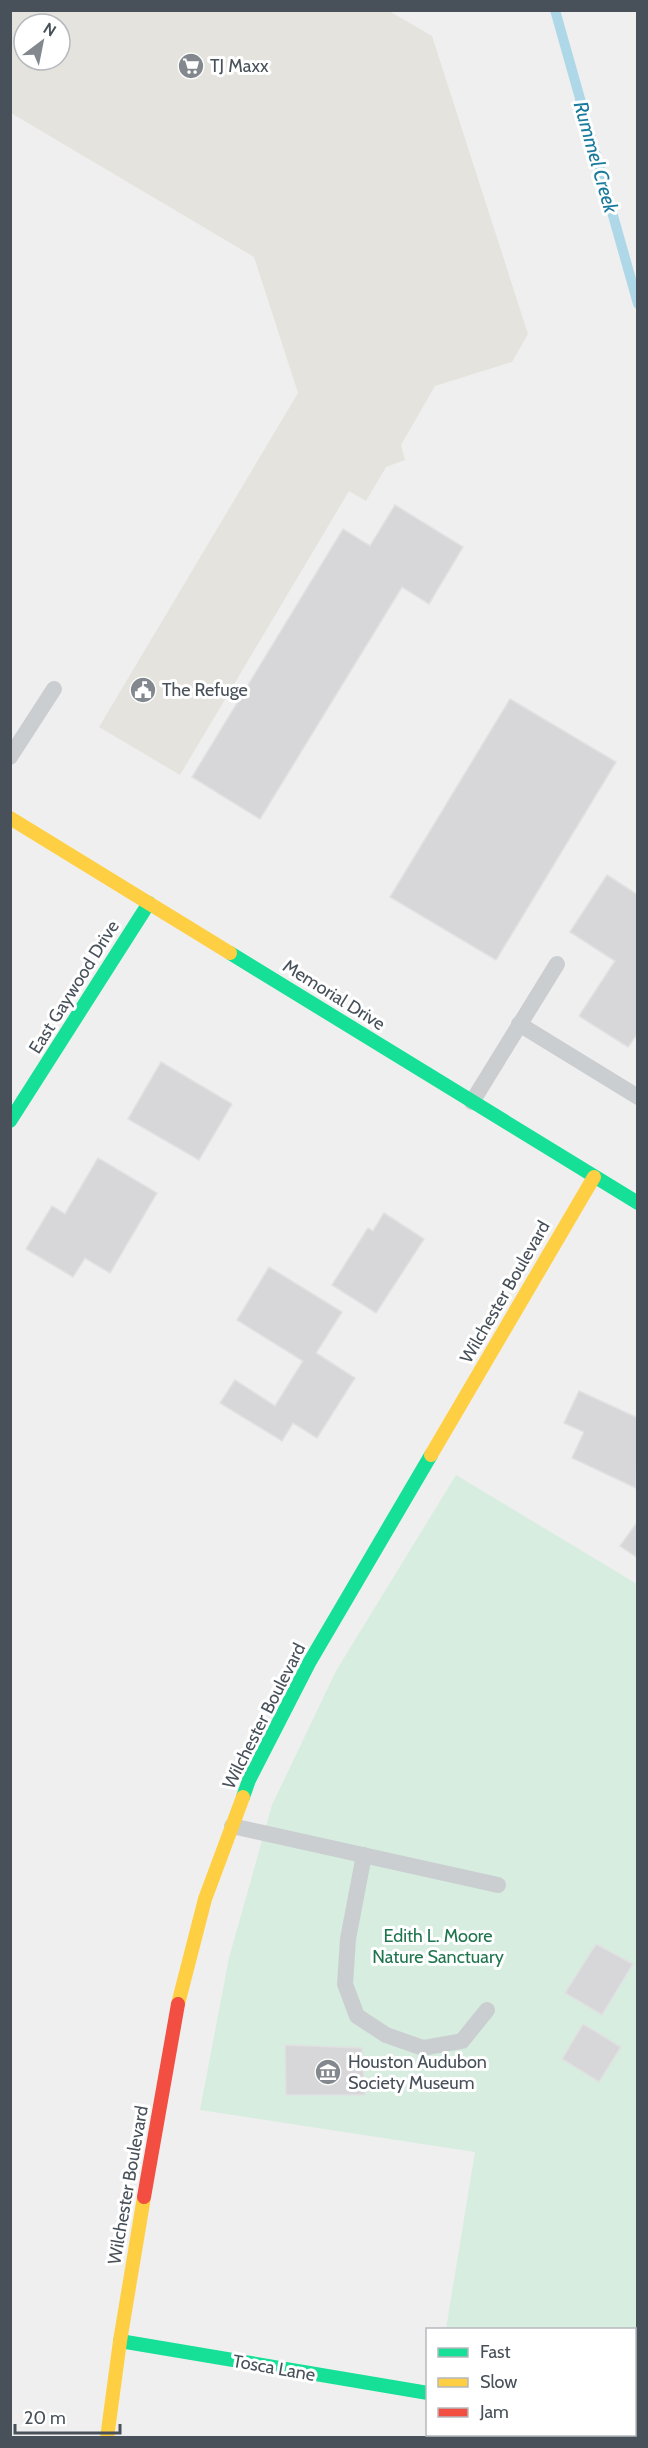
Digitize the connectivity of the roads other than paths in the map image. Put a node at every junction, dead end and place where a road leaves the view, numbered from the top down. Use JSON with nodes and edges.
{"nodes":[{"id":1,"x":54,"y":688,"type":"dead end"},
{"id":2,"x":10,"y":757,"type":"edge"},
{"id":3,"x":10,"y":818,"type":"edge"},
{"id":4,"x":149,"y":903,"type":"junction"},
{"id":5,"x":557,"y":964,"type":"dead end"},
{"id":6,"x":519,"y":1024,"type":"junction"},
{"id":7,"x":638,"y":1097,"type":"edge"},
{"id":8,"x":472,"y":1102,"type":"junction"},
{"id":9,"x":10,"y":1121,"type":"edge"},
{"id":10,"x":594,"y":1177,"type":"junction"},
{"id":11,"x":635,"y":1195,"type":"edge"},
{"id":12,"x":232,"y":1826,"type":"junction"},
{"id":13,"x":364,"y":1855,"type":"junction"},
{"id":14,"x":498,"y":1885,"type":"dead end"},
{"id":15,"x":487,"y":2010,"type":"dead end"},
{"id":16,"x":120,"y":2342,"type":"junction"},
{"id":17,"x":426,"y":2394,"type":"edge"},
{"id":18,"x":107,"y":2438,"type":"edge"}],
"edges":[{"from":1,"to":2,"type":"lane"},
{"from":3,"to":4,"type":"street","name":"Memorial Drive"},
{"from":4,"to":8,"type":"street","name":"Memorial Drive"},
{"from":4,"to":9,"type":"street","name":"East Gaywood Drive"},
{"from":5,"to":6,"type":"lane"},
{"from":6,"to":7,"type":"lane"},
{"from":6,"to":8,"type":"lane"},
{"from":8,"to":10,"type":"street","name":"Memorial Drive"},
{"from":10,"to":11,"type":"street","name":"Memorial Drive"},
{"from":10,"to":12,"type":"street","name":"Wilchester Boulevard"},
{"from":12,"to":13,"type":"lane"},
{"from":12,"to":16,"type":"street","name":"Wilchester Boulevard"},
{"from":13,"to":14,"type":"lane"},
{"from":13,"to":15,"type":"lane"},
{"from":16,"to":17,"type":"street","name":"Tosca Lane"},
{"from":16,"to":18,"type":"street","name":"Wilchester Boulevard"}]}
